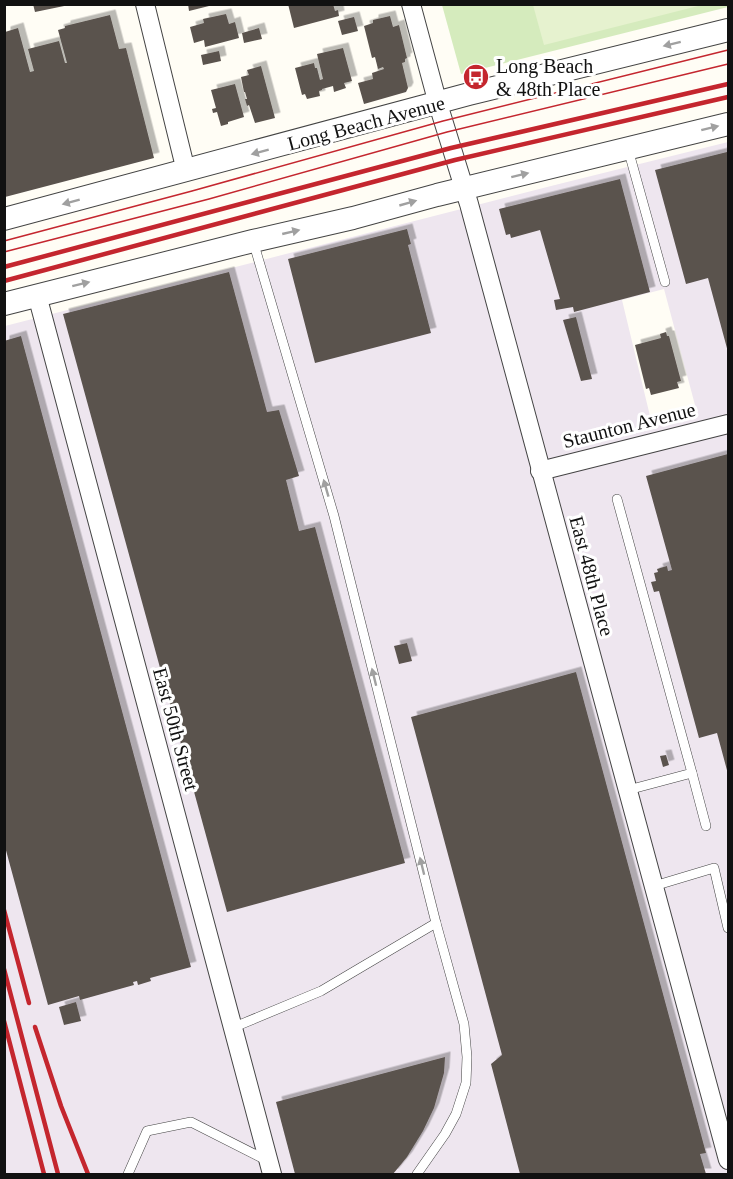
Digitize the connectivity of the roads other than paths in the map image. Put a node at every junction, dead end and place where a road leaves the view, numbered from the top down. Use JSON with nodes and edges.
{"nodes":[{"id":1,"x":145,"y":4,"type":"edge"},
{"id":2,"x":411,"y":4,"type":"edge"},
{"id":3,"x":729,"y":30,"type":"edge"},
{"id":4,"x":438,"y":104,"type":"junction"},
{"id":5,"x":729,"y":124,"type":"edge"},
{"id":6,"x":628,"y":148,"type":"junction"},
{"id":7,"x":186,"y":171,"type":"junction"},
{"id":8,"x":463,"y":188,"type":"junction"},
{"id":9,"x":4,"y":219,"type":"edge"},
{"id":10,"x":253,"y":241,"type":"junction"},
{"id":11,"x":665,"y":282,"type":"dead end"},
{"id":12,"x":37,"y":295,"type":"junction"},
{"id":13,"x":4,"y":304,"type":"edge"},
{"id":14,"x":729,"y":424,"type":"edge"},
{"id":15,"x":540,"y":471,"type":"junction"},
{"id":16,"x":617,"y":499,"type":"dead end"},
{"id":17,"x":692,"y":773,"type":"junction"},
{"id":18,"x":628,"y":790,"type":"junction"},
{"id":19,"x":706,"y":826,"type":"dead end"},
{"id":20,"x":654,"y":886,"type":"junction"},
{"id":21,"x":436,"y":923,"type":"junction"},
{"id":22,"x":729,"y":928,"type":"edge"},
{"id":23,"x":232,"y":1028,"type":"junction"},
{"id":24,"x":729,"y":1160,"type":"edge"},
{"id":25,"x":270,"y":1168,"type":"edge"},
{"id":26,"x":128,"y":1174,"type":"edge"},
{"id":27,"x":417,"y":1174,"type":"edge"}],
"edges":[{"from":1,"to":7,"type":"street"},
{"from":2,"to":4,"type":"street","name":"East 48th Place"},
{"from":3,"to":4,"type":"street","name":"Long Beach Avenue","one_way":true},
{"from":4,"to":7,"type":"street","name":"Long Beach Avenue","one_way":true},
{"from":4,"to":8,"type":"street","name":"East 48th Place"},
{"from":6,"to":5,"type":"street","one_way":true},
{"from":8,"to":6,"type":"street","one_way":true},
{"from":6,"to":11,"type":"lane"},
{"from":7,"to":9,"type":"street","name":"Long Beach Avenue","one_way":true},
{"from":10,"to":8,"type":"street","one_way":true},
{"from":8,"to":15,"type":"street","name":"East 48th Place"},
{"from":12,"to":10,"type":"street","one_way":true},
{"from":21,"to":10,"type":"lane","one_way":true},
{"from":12,"to":13,"type":"street"},
{"from":12,"to":23,"type":"street","name":"East 50th Street"},
{"from":14,"to":15,"type":"street","name":"Staunton Avenue"},
{"from":15,"to":18,"type":"street","name":"East 48th Place"},
{"from":16,"to":17,"type":"lane"},
{"from":17,"to":18,"type":"lane"},
{"from":17,"to":19,"type":"lane"},
{"from":18,"to":20,"type":"street","name":"East 48th Place"},
{"from":20,"to":22,"type":"lane"},
{"from":20,"to":24,"type":"street","name":"East 48th Place"},
{"from":21,"to":23,"type":"lane"},
{"from":21,"to":27,"type":"lane"},
{"from":23,"to":25,"type":"street","name":"East 50th Street"},
{"from":25,"to":26,"type":"lane"}]}
